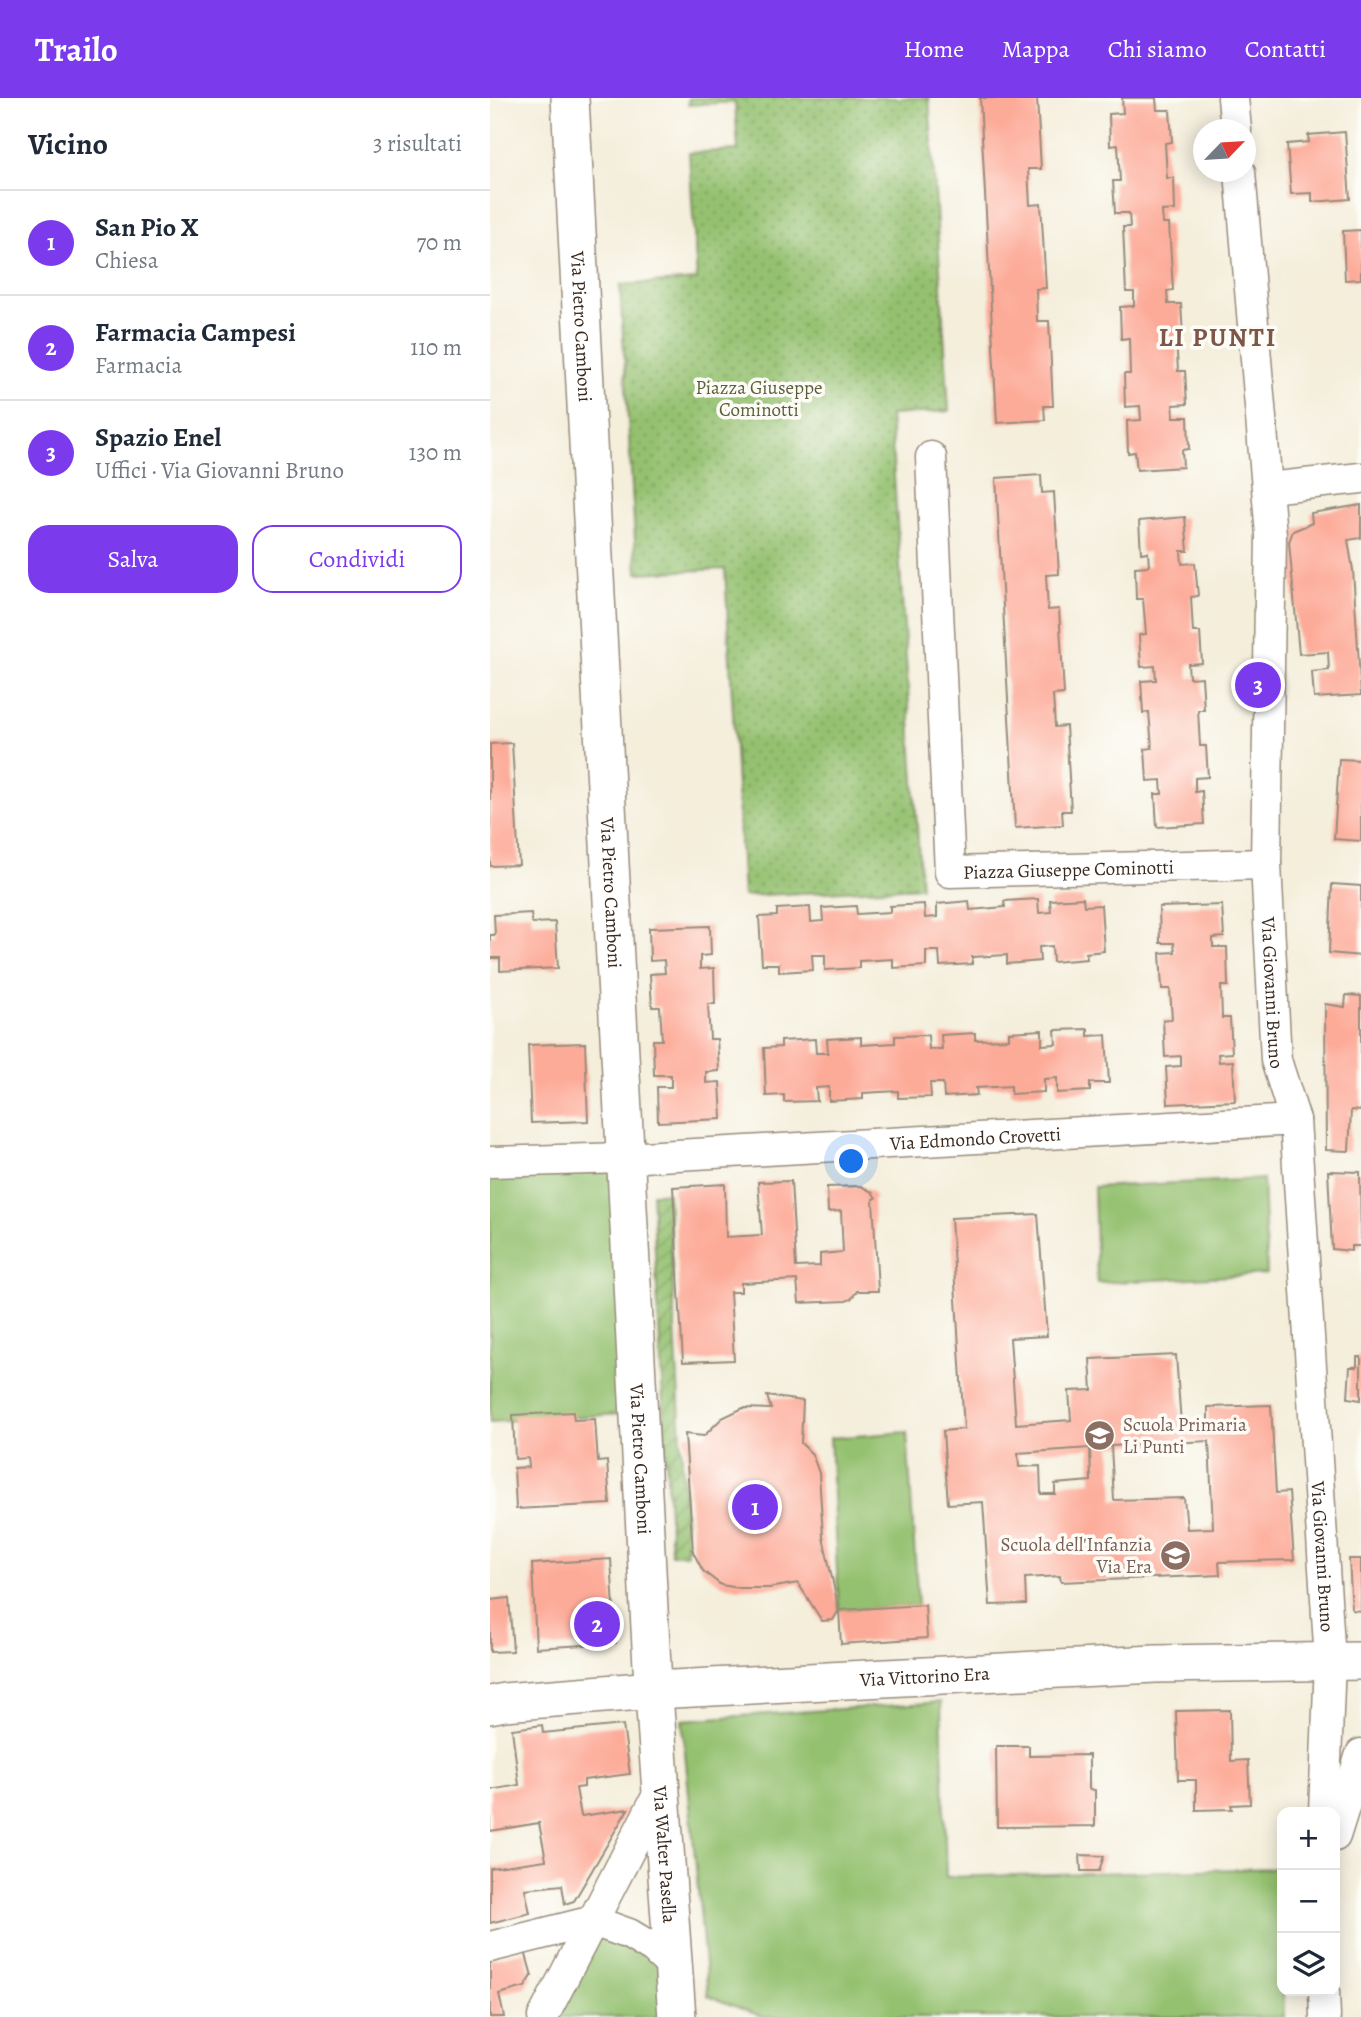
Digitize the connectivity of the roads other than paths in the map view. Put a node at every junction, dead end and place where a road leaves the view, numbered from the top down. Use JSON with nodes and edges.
{"nodes":[{"id":1,"x":570,"y":98,"type":"edge"},
{"id":2,"x":1233,"y":98,"type":"edge"},
{"id":3,"x":1235,"y":119,"type":"edge"},
{"id":4,"x":1241,"y":182,"type":"edge"},
{"id":5,"x":931,"y":457,"type":"dead end"},
{"id":6,"x":1361,"y":478,"type":"edge"},
{"id":7,"x":1268,"y":488,"type":"junction"},
{"id":8,"x":1266,"y":864,"type":"junction"},
{"id":9,"x":1295,"y":1121,"type":"junction"},
{"id":10,"x":624,"y":1158,"type":"junction"},
{"id":11,"x":490,"y":1162,"type":"edge"},
{"id":12,"x":1346,"y":1661,"type":"edge"},
{"id":13,"x":654,"y":1690,"type":"junction"},
{"id":14,"x":490,"y":1705,"type":"edge"},
{"id":15,"x":1361,"y":1754,"type":"edge"},
{"id":16,"x":661,"y":1789,"type":"junction"},
{"id":17,"x":1325,"y":1807,"type":"edge"},
{"id":18,"x":1340,"y":1820,"type":"edge"},
{"id":19,"x":593,"y":1921,"type":"junction"},
{"id":20,"x":490,"y":1947,"type":"edge"},
{"id":21,"x":674,"y":1968,"type":"junction"},
{"id":22,"x":1324,"y":1996,"type":"edge"},
{"id":23,"x":543,"y":2017,"type":"edge"},
{"id":24,"x":677,"y":2017,"type":"edge"},
{"id":25,"x":1325,"y":2017,"type":"edge"}],
"edges":[{"from":1,"to":10,"type":"street","name":"Via Pietro Camboni"},
{"from":2,"to":3,"type":"street"},
{"from":4,"to":7,"type":"street","name":"Via Giovanni Bruno"},
{"from":5,"to":8,"type":"street","name":"Piazza Giuseppe Cominotti"},
{"from":6,"to":7,"type":"street"},
{"from":7,"to":8,"type":"street","name":"Via Giovanni Bruno"},
{"from":8,"to":9,"type":"street","name":"Via Giovanni Bruno"},
{"from":9,"to":10,"type":"street","name":"Via Edmondo Crovetti"},
{"from":9,"to":12,"type":"street","name":"Via Giovanni Bruno"},
{"from":10,"to":11,"type":"street","name":"Via Edmondo Crovetti"},
{"from":10,"to":13,"type":"street","name":"Via Pietro Camboni"},
{"from":12,"to":13,"type":"street","name":"Via Vittorino Era"},
{"from":12,"to":17,"type":"street","name":"Via Giovanni Bruno"},
{"from":13,"to":14,"type":"street","name":"Via Vittorino Era"},
{"from":13,"to":16,"type":"street","name":"Via Walter Pasella"},
{"from":15,"to":18,"type":"street"},
{"from":16,"to":19,"type":"street"},
{"from":16,"to":21,"type":"street","name":"Via Walter Pasella"},
{"from":19,"to":20,"type":"street"},
{"from":19,"to":21,"type":"street"},
{"from":19,"to":23,"type":"street"},
{"from":21,"to":24,"type":"street","name":"Via Walter Pasella"},
{"from":22,"to":25,"type":"street"}]}
